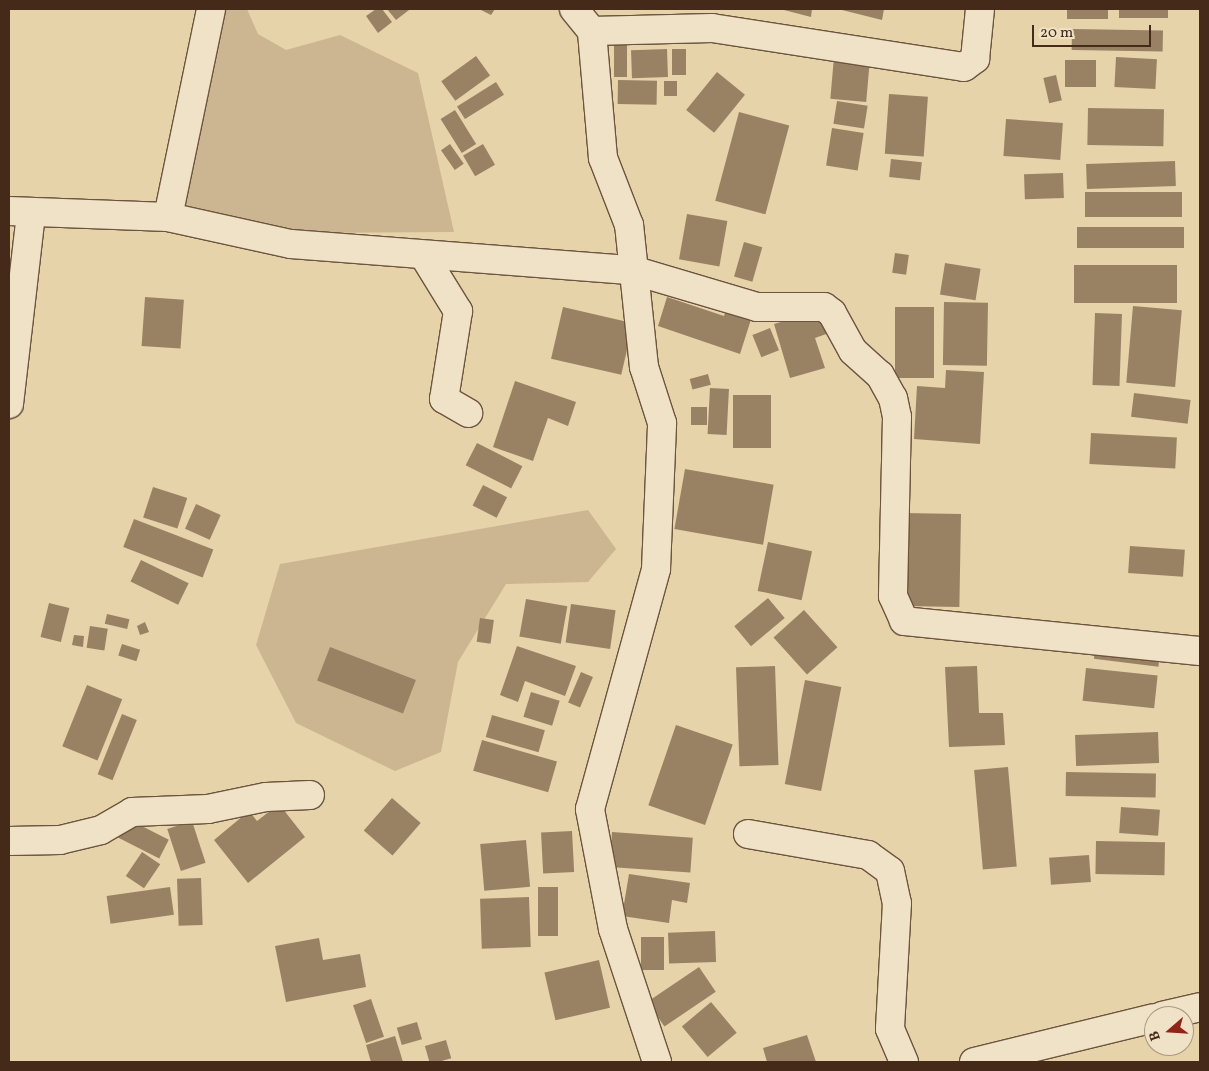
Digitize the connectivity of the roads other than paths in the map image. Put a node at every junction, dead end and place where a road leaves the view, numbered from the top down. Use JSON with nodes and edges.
{"nodes":[{"id":1,"x":211,"y":9,"type":"edge"},
{"id":2,"x":574,"y":9,"type":"edge"},
{"id":3,"x":980,"y":9,"type":"edge"},
{"id":4,"x":592,"y":32,"type":"junction"},
{"id":5,"x":20,"y":213,"type":"edge"},
{"id":6,"x":168,"y":217,"type":"junction"},
{"id":7,"x":424,"y":256,"type":"junction"},
{"id":8,"x":632,"y":270,"type":"junction"},
{"id":9,"x":9,"y":404,"type":"edge"},
{"id":10,"x":468,"y":412,"type":"dead end"},
{"id":11,"x":1200,"y":651,"type":"edge"},
{"id":12,"x":310,"y":795,"type":"dead end"},
{"id":13,"x":748,"y":834,"type":"dead end"},
{"id":14,"x":9,"y":841,"type":"edge"},
{"id":15,"x":1144,"y":1020,"type":"edge"},
{"id":16,"x":657,"y":1062,"type":"edge"},
{"id":17,"x":904,"y":1062,"type":"edge"},
{"id":18,"x":974,"y":1062,"type":"edge"}],
"edges":[{"from":1,"to":6,"type":"street"},
{"from":2,"to":4,"type":"street"},
{"from":3,"to":4,"type":"street"},
{"from":4,"to":8,"type":"street"},
{"from":5,"to":6,"type":"street"},
{"from":5,"to":9,"type":"street"},
{"from":6,"to":7,"type":"street"},
{"from":7,"to":8,"type":"street"},
{"from":7,"to":10,"type":"street"},
{"from":8,"to":11,"type":"street"},
{"from":8,"to":16,"type":"street"},
{"from":12,"to":14,"type":"street"},
{"from":13,"to":17,"type":"street"},
{"from":15,"to":18,"type":"street"}]}
